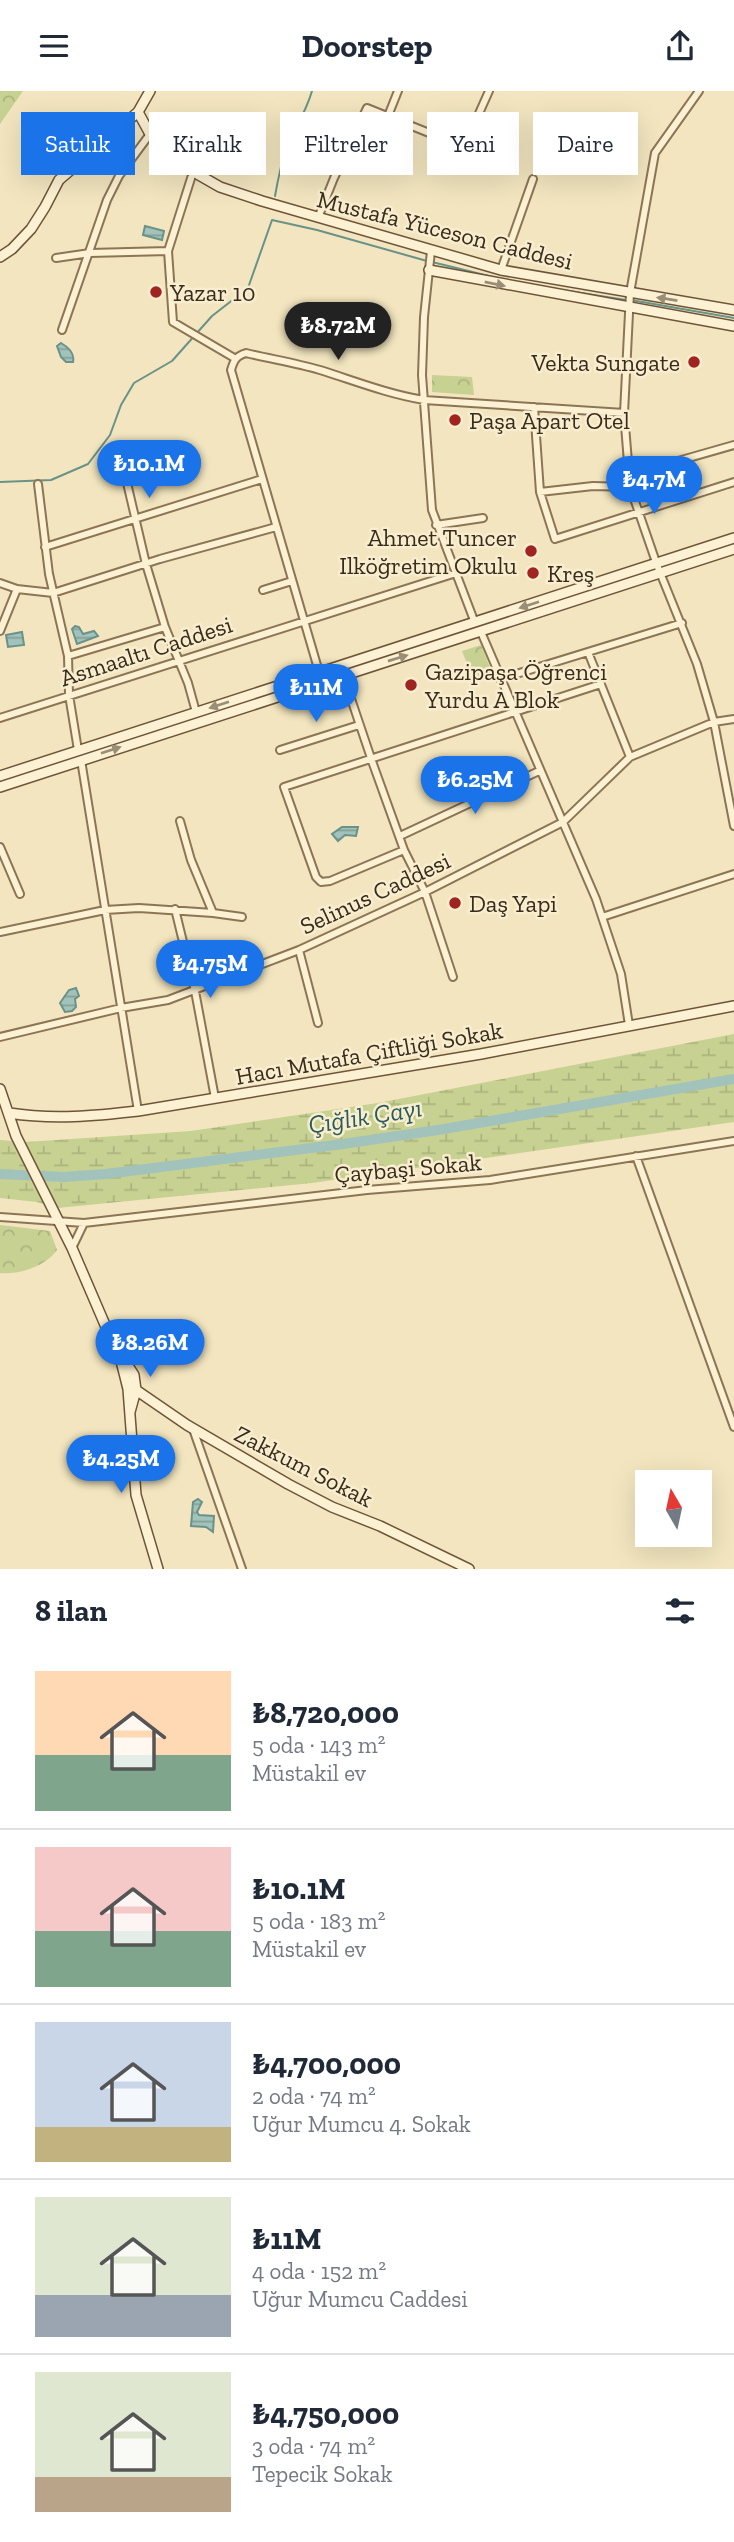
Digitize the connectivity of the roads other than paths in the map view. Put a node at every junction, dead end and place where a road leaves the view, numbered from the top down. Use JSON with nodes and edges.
{"nodes":[{"id":1,"x":150,"y":91,"type":"edge"},
{"id":2,"x":398,"y":91,"type":"edge"},
{"id":3,"x":489,"y":91,"type":"edge"},
{"id":4,"x":699,"y":91,"type":"edge"},
{"id":5,"x":138,"y":112,"type":"junction"},
{"id":6,"x":390,"y":112,"type":"edge"},
{"id":7,"x":413,"y":127,"type":"edge"},
{"id":8,"x":149,"y":132,"type":"edge"},
{"id":9,"x":149,"y":135,"type":"edge"},
{"id":10,"x":192,"y":175,"type":"edge"},
{"id":11,"x":198,"y":175,"type":"edge"},
{"id":12,"x":335,"y":175,"type":"edge"},
{"id":13,"x":533,"y":179,"type":"dead end"},
{"id":14,"x":318,"y":218,"type":"junction"},
{"id":15,"x":168,"y":250,"type":"junction"},
{"id":16,"x":431,"y":251,"type":"junction"},
{"id":17,"x":90,"y":253,"type":"junction"},
{"id":18,"x":0,"y":257,"type":"edge"},
{"id":19,"x":56,"y":258,"type":"dead end"},
{"id":20,"x":429,"y":267,"type":"junction"},
{"id":21,"x":501,"y":270,"type":"junction"},
{"id":22,"x":630,"y":300,"type":"junction"},
{"id":23,"x":734,"y":310,"type":"edge"},
{"id":24,"x":734,"y":325,"type":"edge"},
{"id":25,"x":62,"y":330,"type":"dead end"},
{"id":26,"x":236,"y":359,"type":"junction"},
{"id":27,"x":424,"y":400,"type":"junction"},
{"id":28,"x":534,"y":407,"type":"junction"},
{"id":29,"x":624,"y":414,"type":"junction"},
{"id":30,"x":734,"y":445,"type":"edge"},
{"id":31,"x":120,"y":453,"type":"dead end"},
{"id":32,"x":629,"y":475,"type":"junction"},
{"id":33,"x":262,"y":479,"type":"junction"},
{"id":34,"x":734,"y":482,"type":"edge"},
{"id":35,"x":38,"y":484,"type":"dead end"},
{"id":36,"x":630,"y":487,"type":"junction"},
{"id":37,"x":540,"y":492,"type":"junction"},
{"id":38,"x":638,"y":511,"type":"junction"},
{"id":39,"x":483,"y":518,"type":"dead end"},
{"id":40,"x":136,"y":519,"type":"junction"},
{"id":41,"x":436,"y":525,"type":"junction"},
{"id":42,"x":276,"y":527,"type":"junction"},
{"id":43,"x":734,"y":538,"type":"edge"},
{"id":44,"x":45,"y":547,"type":"junction"},
{"id":45,"x":734,"y":549,"type":"edge"},
{"id":46,"x":146,"y":564,"type":"junction"},
{"id":47,"x":658,"y":569,"type":"junction"},
{"id":48,"x":456,"y":573,"type":"junction"},
{"id":49,"x":292,"y":581,"type":"junction"},
{"id":50,"x":0,"y":583,"type":"edge"},
{"id":51,"x":17,"y":589,"type":"junction"},
{"id":52,"x":263,"y":590,"type":"dead end"},
{"id":53,"x":53,"y":593,"type":"junction"},
{"id":54,"x":304,"y":621,"type":"junction"},
{"id":55,"x":475,"y":623,"type":"junction"},
{"id":56,"x":682,"y":624,"type":"junction"},
{"id":57,"x":165,"y":627,"type":"junction"},
{"id":58,"x":0,"y":631,"type":"edge"},
{"id":59,"x":481,"y":632,"type":"junction"},
{"id":60,"x":588,"y":652,"type":"junction"},
{"id":61,"x":68,"y":656,"type":"junction"},
{"id":62,"x":177,"y":661,"type":"junction"},
{"id":63,"x":319,"y":672,"type":"junction"},
{"id":64,"x":343,"y":675,"type":"junction"},
{"id":65,"x":500,"y":679,"type":"junction"},
{"id":66,"x":601,"y":684,"type":"junction"},
{"id":67,"x":69,"y":695,"type":"junction"},
{"id":68,"x":0,"y":711,"type":"edge"},
{"id":69,"x":196,"y":712,"type":"junction"},
{"id":70,"x":515,"y":712,"type":"junction"},
{"id":71,"x":10,"y":714,"type":"junction"},
{"id":72,"x":0,"y":718,"type":"edge"},
{"id":73,"x":734,"y":719,"type":"edge"},
{"id":74,"x":714,"y":722,"type":"junction"},
{"id":75,"x":359,"y":725,"type":"junction"},
{"id":76,"x":78,"y":750,"type":"junction"},
{"id":77,"x":280,"y":750,"type":"dead end"},
{"id":78,"x":630,"y":757,"type":"junction"},
{"id":79,"x":81,"y":760,"type":"junction"},
{"id":80,"x":371,"y":760,"type":"junction"},
{"id":81,"x":539,"y":771,"type":"junction"},
{"id":82,"x":0,"y":776,"type":"edge"},
{"id":83,"x":0,"y":787,"type":"edge"},
{"id":84,"x":180,"y":821,"type":"dead end"},
{"id":85,"x":563,"y":822,"type":"junction"},
{"id":86,"x":734,"y":825,"type":"edge"},
{"id":87,"x":400,"y":836,"type":"junction"},
{"id":88,"x":0,"y":848,"type":"edge"},
{"id":89,"x":404,"y":850,"type":"junction"},
{"id":90,"x":734,"y":874,"type":"edge"},
{"id":91,"x":425,"y":892,"type":"junction"},
{"id":92,"x":20,"y":894,"type":"dead end"},
{"id":93,"x":175,"y":909,"type":"junction"},
{"id":94,"x":105,"y":910,"type":"junction"},
{"id":95,"x":213,"y":913,"type":"junction"},
{"id":96,"x":242,"y":917,"type":"dead end"},
{"id":97,"x":602,"y":917,"type":"junction"},
{"id":98,"x":0,"y":932,"type":"edge"},
{"id":99,"x":299,"y":950,"type":"junction"},
{"id":100,"x":453,"y":977,"type":"dead end"},
{"id":101,"x":195,"y":991,"type":"junction"},
{"id":102,"x":734,"y":1006,"type":"edge"},
{"id":103,"x":121,"y":1008,"type":"junction"},
{"id":104,"x":318,"y":1023,"type":"dead end"},
{"id":105,"x":629,"y":1025,"type":"junction"},
{"id":106,"x":0,"y":1037,"type":"edge"},
{"id":107,"x":0,"y":1089,"type":"edge"},
{"id":108,"x":215,"y":1098,"type":"junction"},
{"id":109,"x":138,"y":1111,"type":"junction"},
{"id":110,"x":9,"y":1113,"type":"junction"},
{"id":111,"x":734,"y":1141,"type":"edge"},
{"id":112,"x":636,"y":1156,"type":"junction"},
{"id":113,"x":0,"y":1217,"type":"edge"},
{"id":114,"x":57,"y":1220,"type":"junction"},
{"id":115,"x":84,"y":1223,"type":"junction"},
{"id":116,"x":72,"y":1248,"type":"junction"},
{"id":117,"x":132,"y":1389,"type":"junction"},
{"id":118,"x":734,"y":1427,"type":"edge"},
{"id":119,"x":192,"y":1428,"type":"junction"},
{"id":120,"x":158,"y":1569,"type":"edge"},
{"id":121,"x":242,"y":1569,"type":"edge"},
{"id":122,"x":469,"y":1569,"type":"edge"}],
"edges":[{"from":1,"to":5,"type":"street"},
{"from":2,"to":6,"type":"street"},
{"from":3,"to":7,"type":"street"},
{"from":4,"to":22,"type":"street"},
{"from":5,"to":8,"type":"street","name":"Mustafa Yüceson Caddesi"},
{"from":5,"to":18,"type":"street"},
{"from":9,"to":17,"type":"street"},
{"from":10,"to":15,"type":"street"},
{"from":11,"to":14,"type":"street","name":"Mustafa Yüceson Caddesi"},
{"from":12,"to":14,"type":"street"},
{"from":13,"to":21,"type":"street"},
{"from":14,"to":16,"type":"street","name":"Mustafa Yüceson Caddesi"},
{"from":15,"to":17,"type":"street"},
{"from":15,"to":26,"type":"street"},
{"from":16,"to":20,"type":"street"},
{"from":16,"to":21,"type":"street","name":"Mustafa Yüceson Caddesi"},
{"from":17,"to":19,"type":"street"},
{"from":17,"to":25,"type":"street"},
{"from":20,"to":22,"type":"street","name":"Mustafa Yüceson Caddesi","one_way":true},
{"from":20,"to":27,"type":"street"},
{"from":21,"to":22,"type":"street","name":"Mustafa Yüceson Caddesi"},
{"from":23,"to":22,"type":"street","name":"Mustafa Yüceson Caddesi","one_way":true},
{"from":22,"to":24,"type":"street","name":"Mustafa Yüceson Caddesi"},
{"from":22,"to":29,"type":"street"},
{"from":26,"to":27,"type":"street"},
{"from":26,"to":33,"type":"street"},
{"from":27,"to":28,"type":"street"},
{"from":27,"to":41,"type":"street"},
{"from":28,"to":29,"type":"street"},
{"from":28,"to":37,"type":"street"},
{"from":29,"to":32,"type":"street"},
{"from":30,"to":32,"type":"street"},
{"from":31,"to":40,"type":"street"},
{"from":32,"to":36,"type":"street"},
{"from":33,"to":40,"type":"street"},
{"from":33,"to":42,"type":"street"},
{"from":34,"to":38,"type":"street"},
{"from":35,"to":44,"type":"street"},
{"from":36,"to":37,"type":"street"},
{"from":36,"to":38,"type":"street"},
{"from":37,"to":38,"type":"street"},
{"from":38,"to":47,"type":"street"},
{"from":39,"to":41,"type":"street"},
{"from":40,"to":44,"type":"street"},
{"from":40,"to":46,"type":"street"},
{"from":41,"to":48,"type":"street"},
{"from":42,"to":46,"type":"street"},
{"from":42,"to":49,"type":"street"},
{"from":43,"to":47,"type":"street"},
{"from":44,"to":53,"type":"street"},
{"from":45,"to":47,"type":"street"},
{"from":46,"to":53,"type":"street"},
{"from":46,"to":57,"type":"street"},
{"from":47,"to":55,"type":"street","one_way":true},
{"from":47,"to":56,"type":"street"},
{"from":47,"to":59,"type":"street"},
{"from":48,"to":54,"type":"street","name":"Asmaaltı Caddesi"},
{"from":48,"to":55,"type":"street"},
{"from":49,"to":52,"type":"street"},
{"from":49,"to":54,"type":"street"},
{"from":50,"to":51,"type":"street"},
{"from":51,"to":53,"type":"street"},
{"from":51,"to":58,"type":"street"},
{"from":53,"to":61,"type":"street"},
{"from":54,"to":62,"type":"street","name":"Asmaaltı Caddesi"},
{"from":54,"to":63,"type":"street"},
{"from":55,"to":63,"type":"street"},
{"from":56,"to":60,"type":"street"},
{"from":56,"to":74,"type":"street"},
{"from":57,"to":61,"type":"street"},
{"from":57,"to":62,"type":"street"},
{"from":64,"to":59,"type":"street","one_way":true},
{"from":59,"to":65,"type":"street"},
{"from":60,"to":65,"type":"street"},
{"from":60,"to":66,"type":"street"},
{"from":61,"to":67,"type":"street"},
{"from":62,"to":67,"type":"street","name":"Asmaaltı Caddesi"},
{"from":62,"to":69,"type":"street"},
{"from":63,"to":69,"type":"street","one_way":true},
{"from":64,"to":75,"type":"street"},
{"from":79,"to":64,"type":"street","one_way":true},
{"from":65,"to":70,"type":"street"},
{"from":66,"to":70,"type":"street"},
{"from":66,"to":78,"type":"street"},
{"from":67,"to":71,"type":"street","name":"Asmaaltı Caddesi"},
{"from":67,"to":76,"type":"street"},
{"from":68,"to":71,"type":"street"},
{"from":69,"to":76,"type":"street"},
{"from":70,"to":80,"type":"street"},
{"from":70,"to":81,"type":"street"},
{"from":71,"to":72,"type":"street","name":"Asmaaltı Caddesi"},
{"from":73,"to":74,"type":"street","name":"Selinus Caddesi"},
{"from":74,"to":78,"type":"street","name":"Selinus Caddesi"},
{"from":74,"to":86,"type":"street"},
{"from":75,"to":77,"type":"street"},
{"from":75,"to":80,"type":"street"},
{"from":76,"to":79,"type":"street"},
{"from":76,"to":82,"type":"street"},
{"from":78,"to":85,"type":"street","name":"Selinus Caddesi"},
{"from":79,"to":83,"type":"street"},
{"from":79,"to":94,"type":"street"},
{"from":80,"to":87,"type":"street"},
{"from":80,"to":89,"type":"street"},
{"from":81,"to":85,"type":"street"},
{"from":81,"to":87,"type":"street"},
{"from":84,"to":95,"type":"street"},
{"from":85,"to":91,"type":"street","name":"Selinus Caddesi"},
{"from":85,"to":97,"type":"street"},
{"from":87,"to":89,"type":"street"},
{"from":88,"to":92,"type":"street"},
{"from":89,"to":91,"type":"street"},
{"from":90,"to":97,"type":"street"},
{"from":91,"to":99,"type":"street","name":"Selinus Caddesi"},
{"from":91,"to":100,"type":"street"},
{"from":93,"to":94,"type":"street"},
{"from":93,"to":95,"type":"street"},
{"from":93,"to":101,"type":"street"},
{"from":94,"to":98,"type":"street"},
{"from":94,"to":103,"type":"street"},
{"from":95,"to":96,"type":"street"},
{"from":97,"to":105,"type":"street"},
{"from":99,"to":101,"type":"street","name":"Selinus Caddesi"},
{"from":99,"to":104,"type":"street"},
{"from":101,"to":103,"type":"street","name":"Selinus Caddesi"},
{"from":101,"to":108,"type":"street"},
{"from":102,"to":105,"type":"street","name":"Hacı Mutafa Çiftliği Sokak"},
{"from":103,"to":106,"type":"street","name":"Selinus Caddesi"},
{"from":103,"to":109,"type":"street"},
{"from":105,"to":108,"type":"street","name":"Hacı Mutafa Çiftliği Sokak"},
{"from":107,"to":110,"type":"street"},
{"from":108,"to":109,"type":"street","name":"Hacı Mutafa Çiftliği Sokak"},
{"from":109,"to":110,"type":"street","name":"Hacı Mutafa Çiftliği Sokak"},
{"from":110,"to":114,"type":"street"},
{"from":111,"to":112,"type":"street","name":"Çaybaşi Sokak"},
{"from":112,"to":115,"type":"street","name":"Çaybaşi Sokak"},
{"from":112,"to":118,"type":"street"},
{"from":113,"to":114,"type":"street","name":"Çaybaşi Sokak"},
{"from":114,"to":115,"type":"street","name":"Çaybaşi Sokak"},
{"from":114,"to":116,"type":"street"},
{"from":115,"to":116,"type":"street"},
{"from":116,"to":117,"type":"street"},
{"from":117,"to":119,"type":"street","name":"Zakkum Sokak"},
{"from":117,"to":120,"type":"street"},
{"from":119,"to":121,"type":"street"},
{"from":119,"to":122,"type":"street","name":"Zakkum Sokak"}]}
